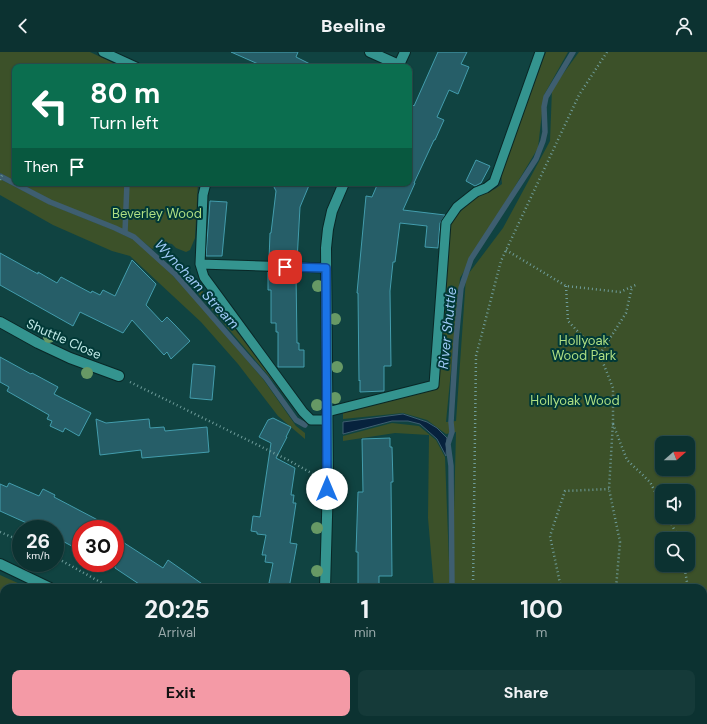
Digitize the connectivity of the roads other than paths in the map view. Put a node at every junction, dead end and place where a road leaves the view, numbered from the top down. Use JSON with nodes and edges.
{"nodes":[{"id":1,"x":103,"y":52,"type":"edge"},
{"id":2,"x":370,"y":52,"type":"edge"},
{"id":3,"x":405,"y":52,"type":"edge"},
{"id":4,"x":540,"y":52,"type":"edge"},
{"id":5,"x":129,"y":64,"type":"edge"},
{"id":6,"x":395,"y":64,"type":"edge"},
{"id":7,"x":400,"y":64,"type":"edge"},
{"id":8,"x":205,"y":186,"type":"edge"},
{"id":9,"x":343,"y":186,"type":"edge"},
{"id":10,"x":200,"y":264,"type":"junction"},
{"id":11,"x":326,"y":268,"type":"junction"},
{"id":12,"x":0,"y":322,"type":"edge"},
{"id":13,"x":119,"y":376,"type":"road end"},
{"id":14,"x":327,"y":416,"type":"junction"},
{"id":15,"x":0,"y":564,"type":"edge"},
{"id":16,"x":42,"y":584,"type":"edge"},
{"id":17,"x":325,"y":584,"type":"edge"}],
"edges":[{"from":1,"to":5,"type":"lane"},
{"from":2,"to":6,"type":"street"},
{"from":3,"to":7,"type":"street"},
{"from":4,"to":14,"type":"lane"},
{"from":8,"to":10,"type":"lane"},
{"from":9,"to":11,"type":"street"},
{"from":10,"to":11,"type":"lane"},
{"from":10,"to":14,"type":"lane"},
{"from":11,"to":14,"type":"street"},
{"from":12,"to":13,"type":"street","name":"Shuttle Close"},
{"from":14,"to":17,"type":"street"},
{"from":15,"to":16,"type":"street"}]}
